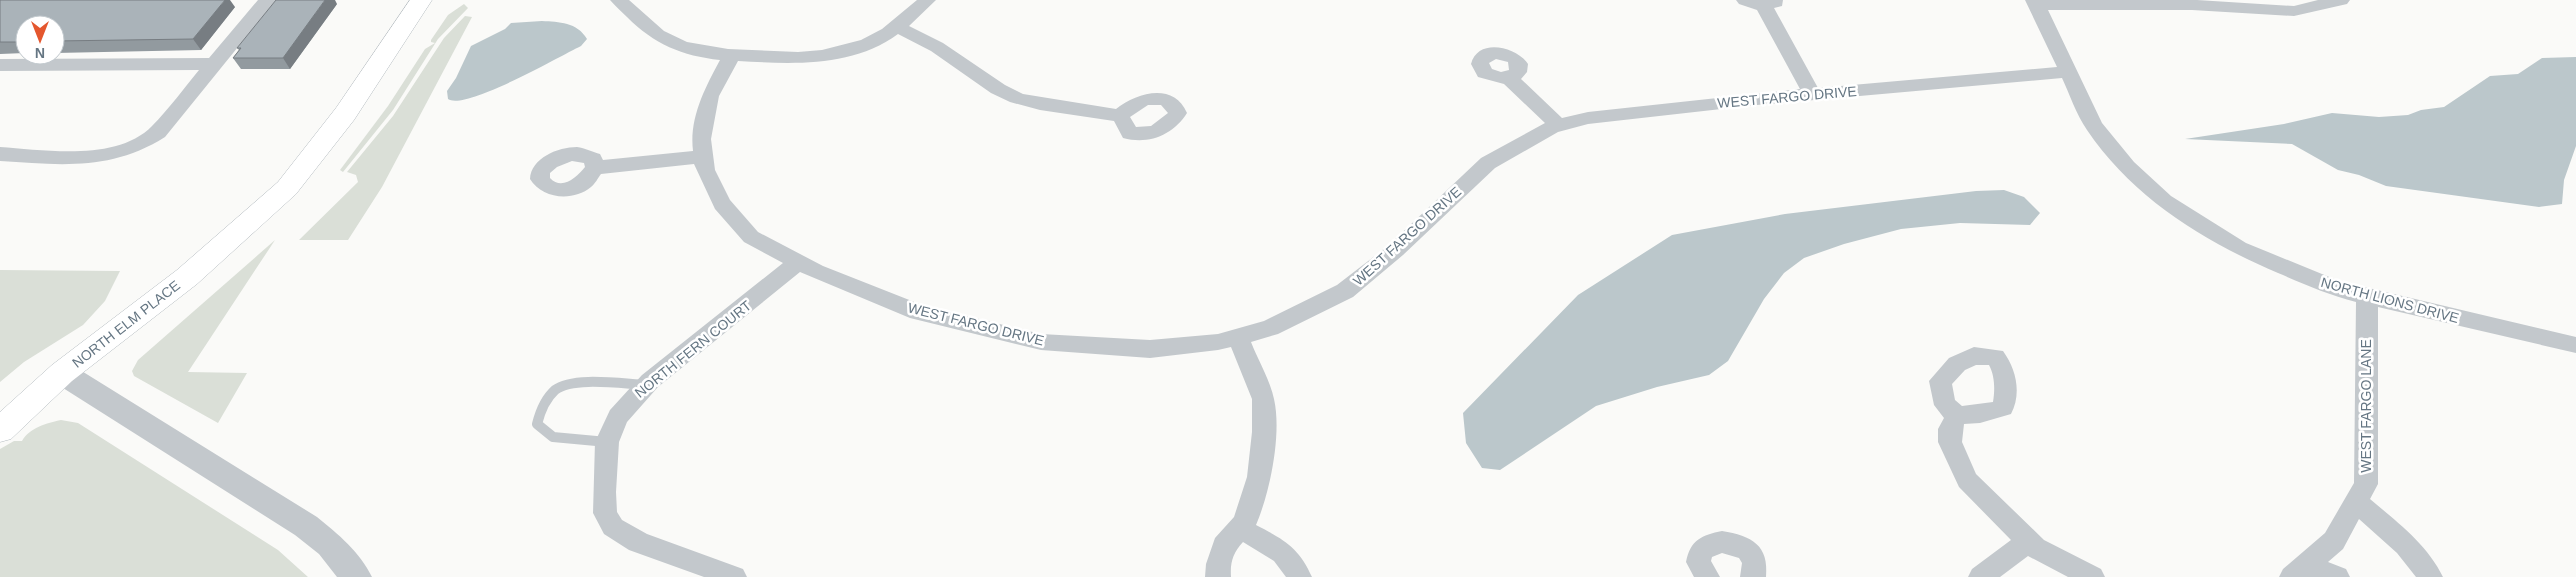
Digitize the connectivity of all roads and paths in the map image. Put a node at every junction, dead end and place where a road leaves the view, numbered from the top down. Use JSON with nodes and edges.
{"nodes":[{"id":1,"x":267,"y":0,"type":"edge"},
{"id":2,"x":421,"y":0,"type":"edge"},
{"id":3,"x":619,"y":0,"type":"edge"},
{"id":4,"x":927,"y":0,"type":"edge"},
{"id":5,"x":1745,"y":0,"type":"edge"},
{"id":6,"x":2341,"y":0,"type":"edge"},
{"id":7,"x":2035,"y":2,"type":"edge"},
{"id":8,"x":1771,"y":3,"type":"edge"},
{"id":9,"x":2298,"y":4,"type":"edge"},
{"id":10,"x":899,"y":28,"type":"junction"},
{"id":11,"x":732,"y":55,"type":"junction"},
{"id":12,"x":214,"y":64,"type":"junction"},
{"id":13,"x":0,"y":65,"type":"edge"},
{"id":14,"x":2068,"y":72,"type":"junction"},
{"id":15,"x":1509,"y":78,"type":"dead end"},
{"id":16,"x":1812,"y":94,"type":"junction"},
{"id":17,"x":1120,"y":116,"type":"dead end"},
{"id":18,"x":1559,"y":126,"type":"junction"},
{"id":19,"x":0,"y":154,"type":"edge"},
{"id":20,"x":703,"y":157,"type":"junction"},
{"id":21,"x":595,"y":168,"type":"dead end"},
{"id":22,"x":799,"y":262,"type":"junction"},
{"id":23,"x":2367,"y":296,"type":"junction"},
{"id":24,"x":1238,"y":337,"type":"junction"},
{"id":25,"x":2576,"y":345,"type":"edge"},
{"id":26,"x":62,"y":373,"type":"junction"},
{"id":27,"x":646,"y":385,"type":"junction"},
{"id":28,"x":0,"y":404,"type":"edge"},
{"id":29,"x":1957,"y":415,"type":"dead end"},
{"id":30,"x":0,"y":430,"type":"edge"},
{"id":31,"x":606,"y":442,"type":"junction"},
{"id":32,"x":2356,"y":502,"type":"junction"},
{"id":33,"x":1240,"y":528,"type":"junction"},
{"id":34,"x":2028,"y":542,"type":"junction"},
{"id":35,"x":2300,"y":571,"type":"edge"},
{"id":36,"x":356,"y":577,"type":"edge"},
{"id":37,"x":734,"y":577,"type":"edge"},
{"id":38,"x":1218,"y":577,"type":"edge"},
{"id":39,"x":1299,"y":577,"type":"edge"},
{"id":40,"x":1707,"y":577,"type":"edge"},
{"id":41,"x":1753,"y":577,"type":"edge"},
{"id":42,"x":1981,"y":577,"type":"edge"},
{"id":43,"x":2092,"y":577,"type":"edge"},
{"id":44,"x":2337,"y":577,"type":"edge"},
{"id":45,"x":2430,"y":577,"type":"edge"}],
"edges":[{"from":1,"to":12,"type":"street"},
{"from":2,"to":26,"type":"main road","name":"NORTH ELM PLACE"},
{"from":3,"to":11,"type":"street"},
{"from":4,"to":10,"type":"street"},
{"from":5,"to":8,"type":"street"},
{"from":6,"to":9,"type":"street"},
{"from":7,"to":9,"type":"street"},
{"from":7,"to":14,"type":"street","name":"NORTH LIONS DRIVE"},
{"from":8,"to":16,"type":"street"},
{"from":10,"to":11,"type":"street"},
{"from":10,"to":17,"type":"street"},
{"from":11,"to":20,"type":"street","name":"WEST FARGO DRIVE"},
{"from":12,"to":13,"type":"street"},
{"from":12,"to":19,"type":"street"},
{"from":14,"to":16,"type":"street","name":"WEST FARGO DRIVE"},
{"from":14,"to":23,"type":"street","name":"NORTH LIONS DRIVE"},
{"from":15,"to":18,"type":"street"},
{"from":16,"to":18,"type":"street","name":"WEST FARGO DRIVE"},
{"from":18,"to":24,"type":"street","name":"WEST FARGO DRIVE"},
{"from":20,"to":21,"type":"street"},
{"from":20,"to":22,"type":"street","name":"WEST FARGO DRIVE"},
{"from":22,"to":24,"type":"street","name":"WEST FARGO DRIVE"},
{"from":22,"to":27,"type":"street","name":"NORTH FERN COURT"},
{"from":23,"to":25,"type":"street","name":"NORTH LIONS DRIVE"},
{"from":23,"to":32,"type":"street","name":"WEST FARGO LANE"},
{"from":24,"to":33,"type":"street"},
{"from":26,"to":28,"type":"main road"},
{"from":26,"to":30,"type":"main road"},
{"from":26,"to":36,"type":"street","name":"NORTH ELM PLACE"},
{"from":27,"to":31,"type":"street","name":"NORTH FERN COURT"},
{"from":27,"to":31,"type":"lane"},
{"from":29,"to":34,"type":"street"},
{"from":31,"to":37,"type":"street","name":"NORTH FERN COURT"},
{"from":32,"to":35,"type":"street","name":"WEST FARGO LANE"},
{"from":32,"to":45,"type":"street"},
{"from":33,"to":38,"type":"street"},
{"from":33,"to":39,"type":"street"},
{"from":34,"to":42,"type":"street"},
{"from":34,"to":43,"type":"street"},
{"from":35,"to":44,"type":"street"},
{"from":40,"to":41,"type":"street"}]}
